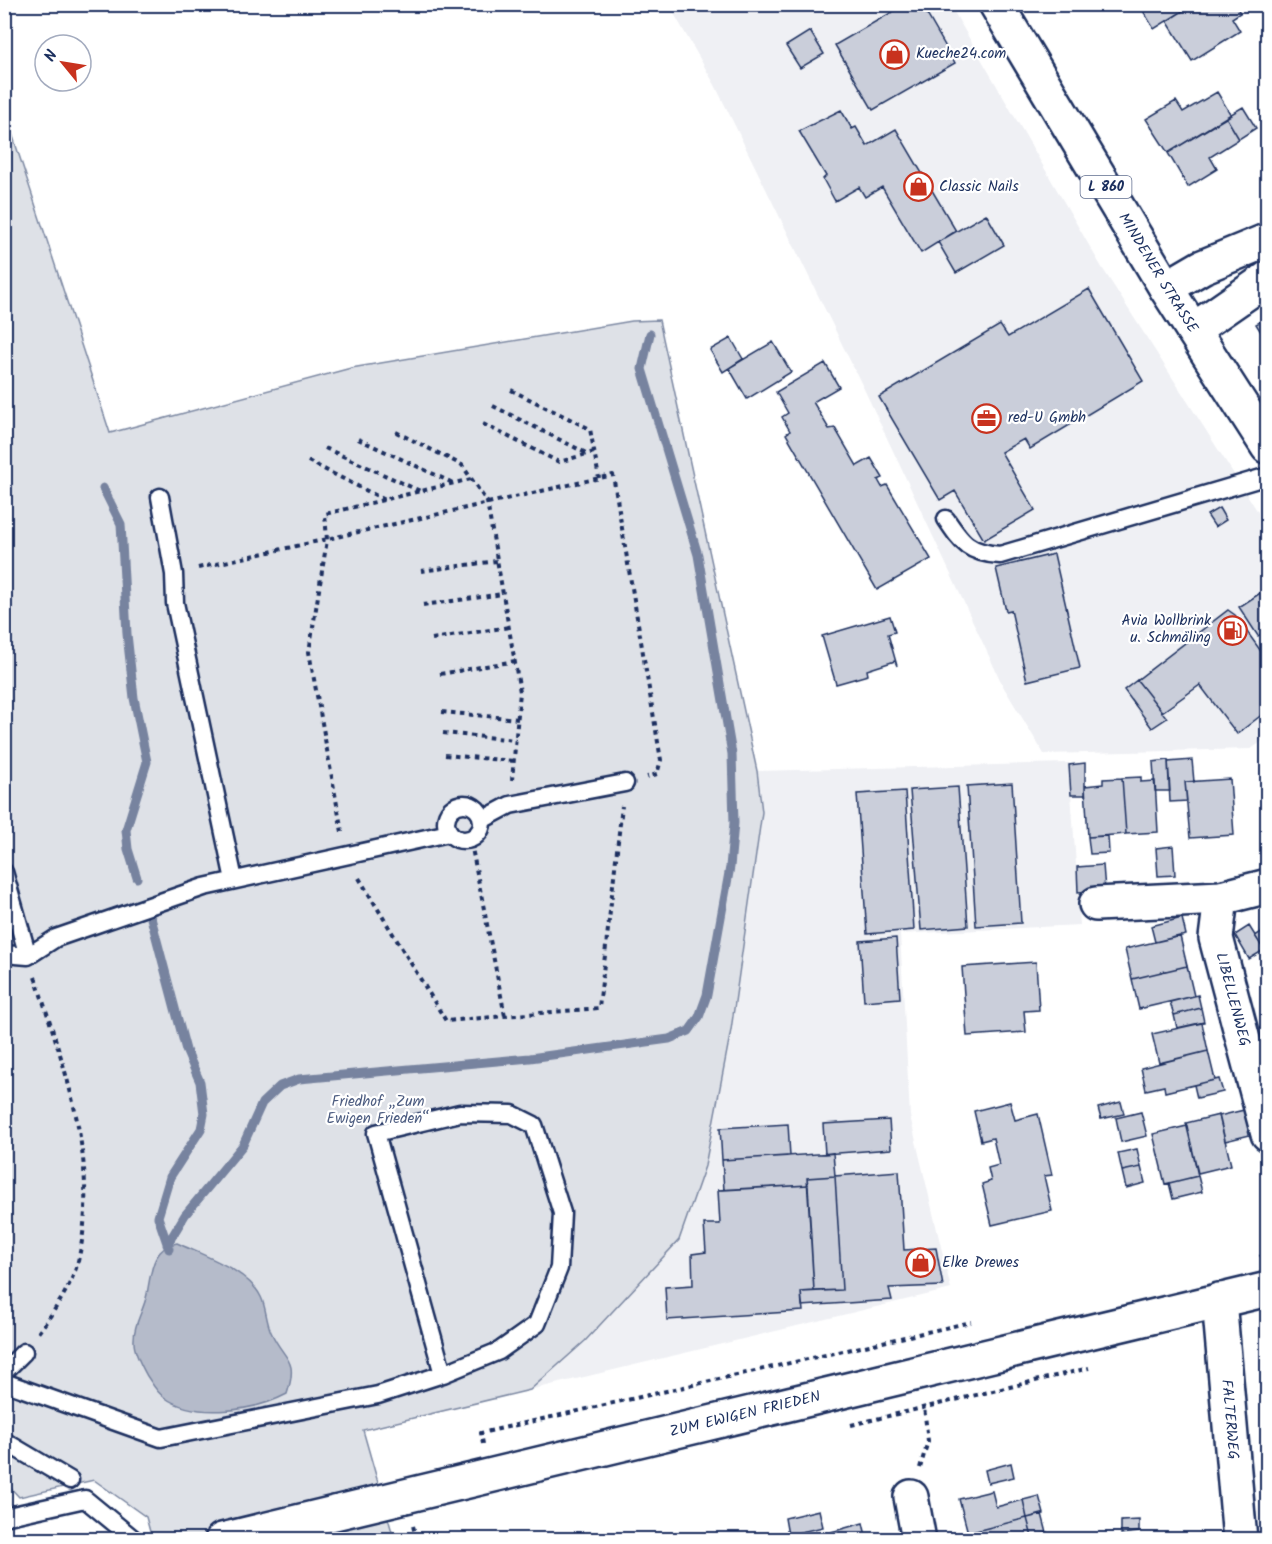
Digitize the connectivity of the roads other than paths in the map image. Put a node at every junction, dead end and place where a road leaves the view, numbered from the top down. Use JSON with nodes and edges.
{"nodes":[{"id":1,"x":996,"y":4,"type":"edge"},
{"id":2,"x":1268,"y":240,"type":"edge"},
{"id":3,"x":1268,"y":278,"type":"edge"},
{"id":4,"x":1167,"y":288,"type":"junction"},
{"id":5,"x":1193,"y":330,"type":"junction"},
{"id":6,"x":1268,"y":447,"type":"edge"},
{"id":7,"x":1268,"y":476,"type":"edge"},
{"id":8,"x":160,"y":497,"type":"dead end"},
{"id":9,"x":946,"y":519,"type":"dead end"},
{"id":10,"x":625,"y":783,"type":"road end"},
{"id":11,"x":482,"y":820,"type":"junction"},
{"id":12,"x":449,"y":833,"type":"junction"},
{"id":13,"x":4,"y":872,"type":"edge"},
{"id":14,"x":234,"y":880,"type":"junction"},
{"id":15,"x":1268,"y":886,"type":"edge"},
{"id":16,"x":1221,"y":898,"type":"junction"},
{"id":17,"x":1096,"y":904,"type":"dead end"},
{"id":18,"x":4,"y":954,"type":"edge"},
{"id":19,"x":28,"y":956,"type":"junction"},
{"id":20,"x":1268,"y":1134,"type":"edge"},
{"id":21,"x":1268,"y":1289,"type":"edge"},
{"id":22,"x":1219,"y":1300,"type":"junction"},
{"id":23,"x":24,"y":1352,"type":"road end"},
{"id":24,"x":4,"y":1372,"type":"edge"},
{"id":25,"x":443,"y":1374,"type":"junction"},
{"id":26,"x":4,"y":1382,"type":"edge"},
{"id":27,"x":4,"y":1441,"type":"edge"},
{"id":28,"x":70,"y":1480,"type":"dead end"},
{"id":29,"x":911,"y":1497,"type":"dead end"},
{"id":30,"x":4,"y":1517,"type":"edge"},
{"id":31,"x":135,"y":1539,"type":"edge"},
{"id":32,"x":222,"y":1539,"type":"edge"},
{"id":33,"x":919,"y":1539,"type":"edge"},
{"id":34,"x":1240,"y":1539,"type":"edge"}],
"edges":[{"from":1,"to":4,"type":"street","name":"MINDENER STRASSE","number":"L 860"},
{"from":2,"to":4,"type":"street"},
{"from":3,"to":5,"type":"street"},
{"from":4,"to":5,"type":"street","name":"MINDENER STRASSE","number":"L 860"},
{"from":5,"to":6,"type":"street","name":"MINDENER STRASSE","number":"L 860"},
{"from":7,"to":9,"type":"lane"},
{"from":8,"to":14,"type":"lane"},
{"from":10,"to":11,"type":"lane"},
{"from":11,"to":12,"type":"lane"},
{"from":11,"to":12,"type":"lane"},
{"from":12,"to":14,"type":"lane"},
{"from":13,"to":19,"type":"lane"},
{"from":14,"to":19,"type":"lane"},
{"from":15,"to":16,"type":"street"},
{"from":16,"to":17,"type":"street"},
{"from":16,"to":20,"type":"street","name":"LIBELLENWEG"},
{"from":18,"to":19,"type":"lane"},
{"from":21,"to":22,"type":"street","name":"ZUM EWIGEN FRIEDEN"},
{"from":22,"to":32,"type":"street","name":"ZUM EWIGEN FRIEDEN"},
{"from":22,"to":34,"type":"street","name":"FALTERWEG"},
{"from":23,"to":24,"type":"lane"},
{"from":25,"to":25,"type":"lane"},
{"from":25,"to":26,"type":"lane"},
{"from":27,"to":28,"type":"lane"},
{"from":29,"to":33,"type":"street"},
{"from":30,"to":31,"type":"lane"}]}
